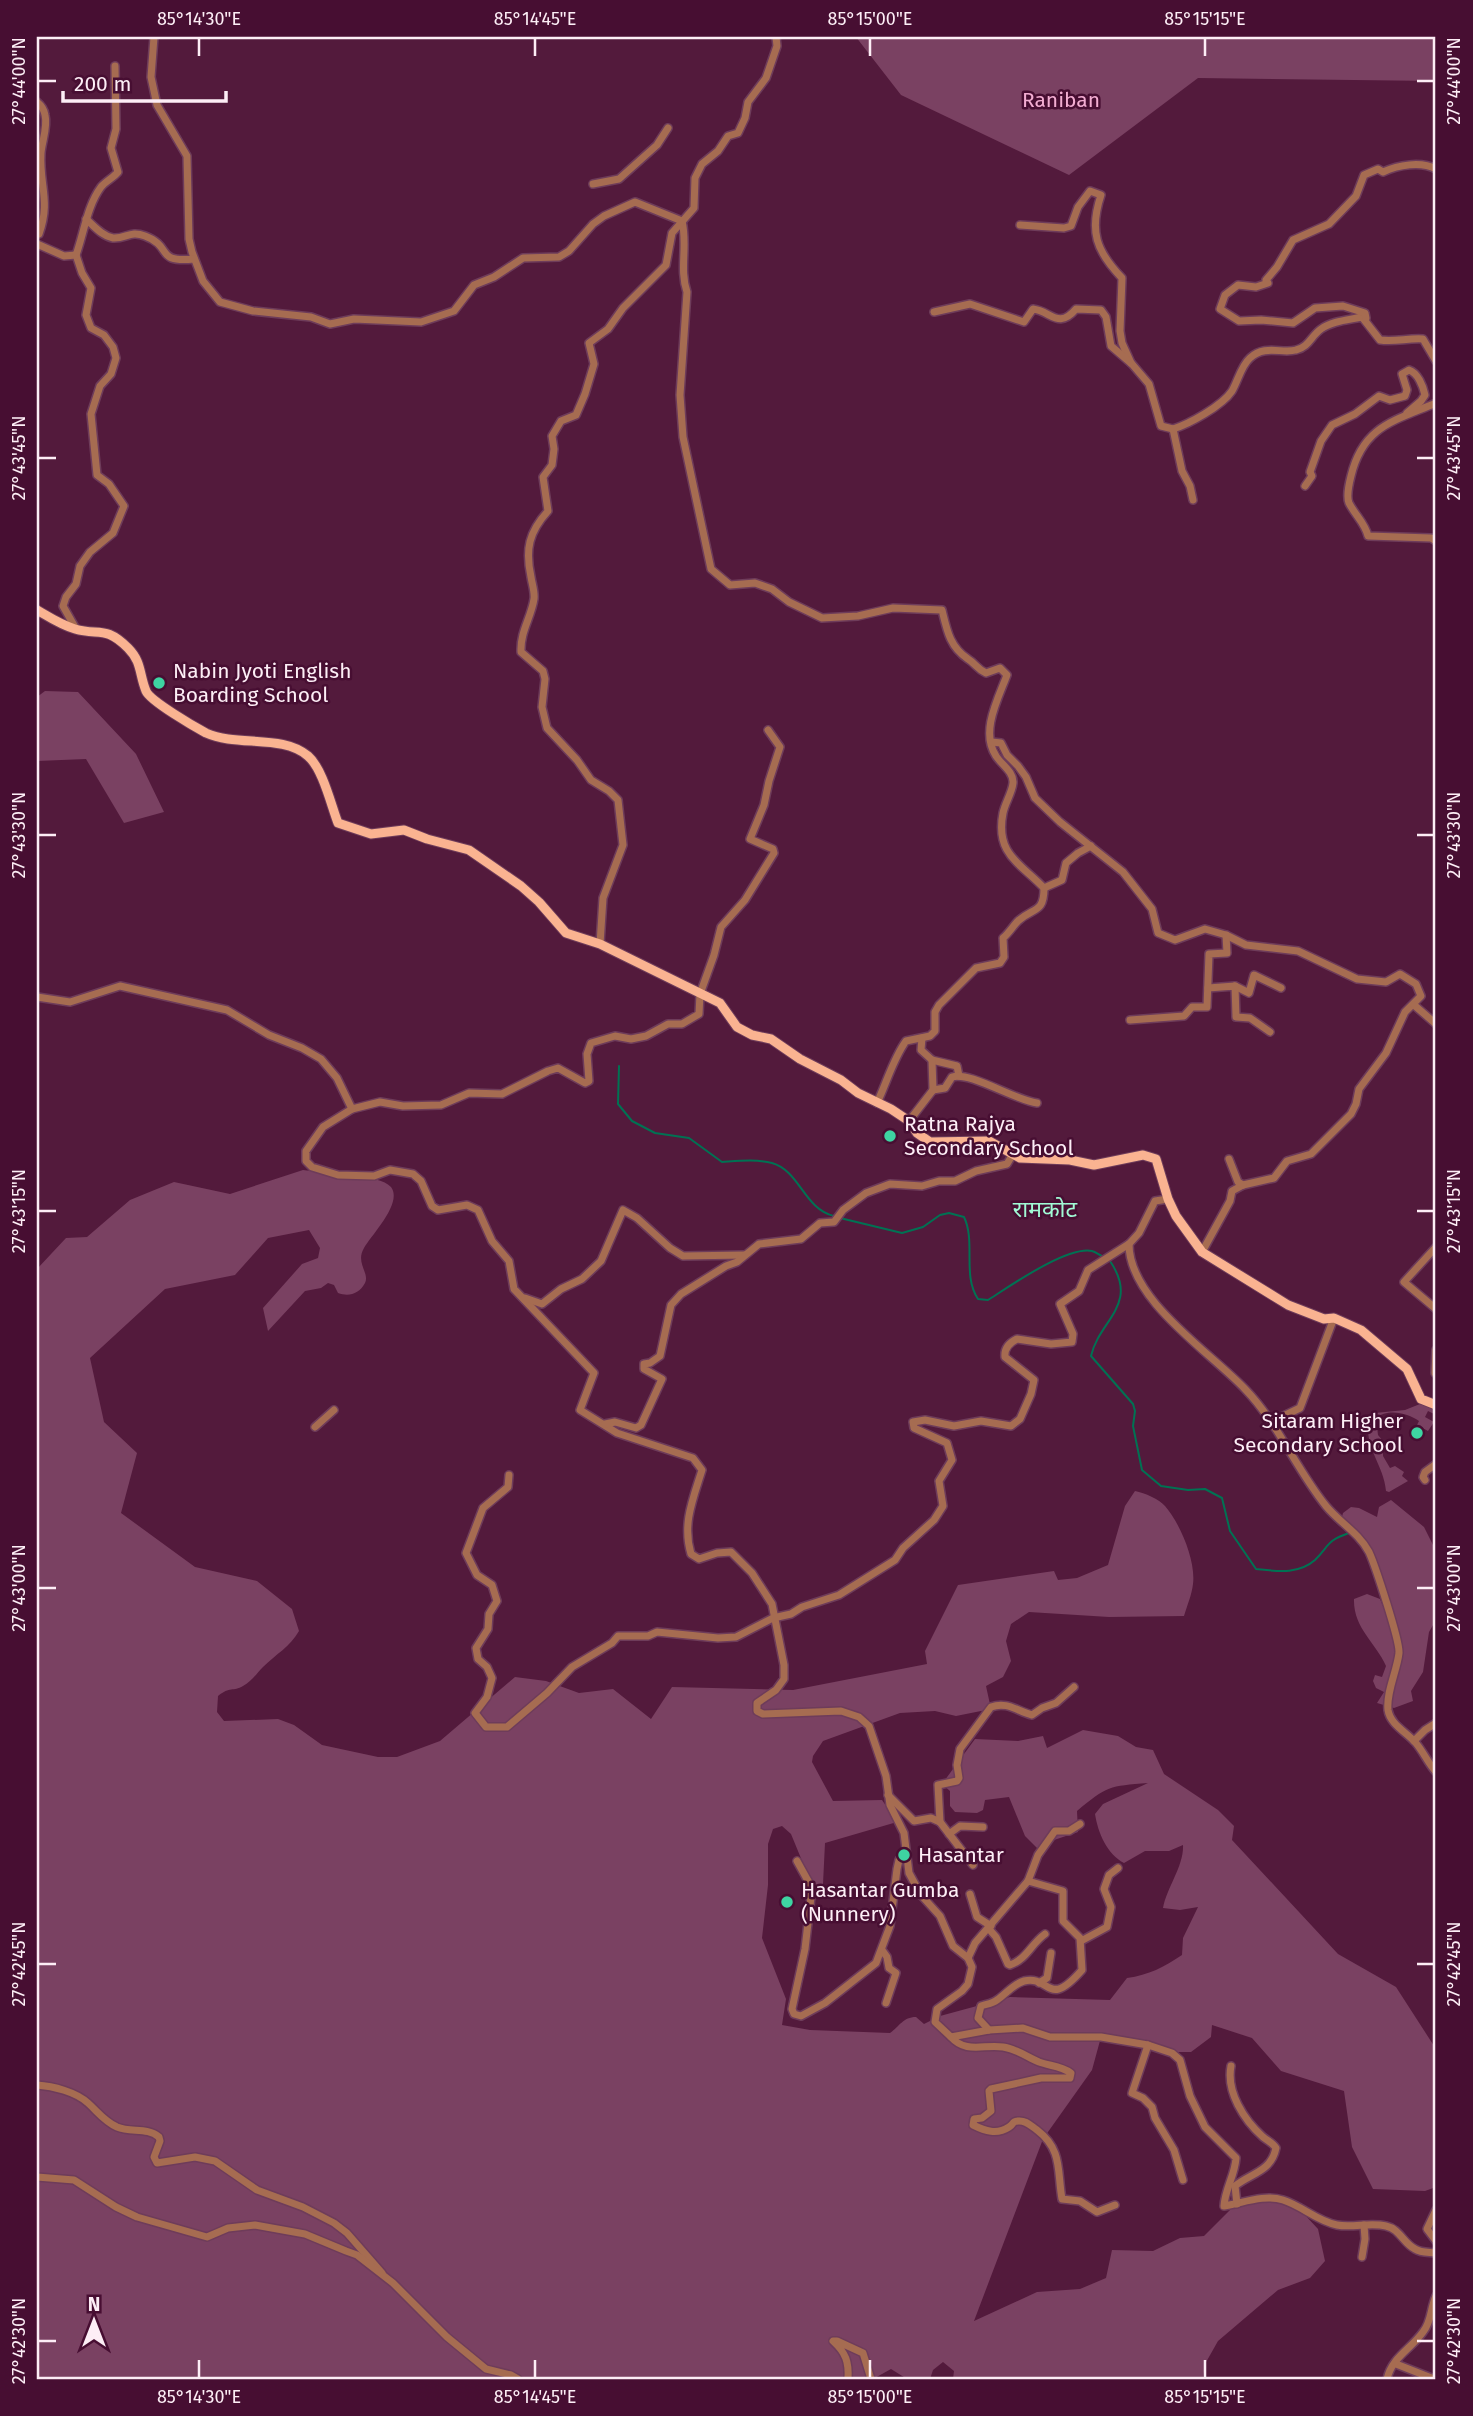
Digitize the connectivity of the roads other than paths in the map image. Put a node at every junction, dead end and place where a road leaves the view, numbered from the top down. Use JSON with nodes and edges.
{"nodes":[{"id":1,"x":154,"y":37,"type":"edge"},
{"id":2,"x":776,"y":37,"type":"edge"},
{"id":3,"x":116,"y":66,"type":"dead end"},
{"id":4,"x":37,"y":102,"type":"edge"},
{"id":5,"x":668,"y":128,"type":"dead end"},
{"id":6,"x":1436,"y":169,"type":"edge"},
{"id":7,"x":593,"y":184,"type":"dead end"},
{"id":8,"x":86,"y":219,"type":"junction"},
{"id":9,"x":682,"y":221,"type":"junction"},
{"id":10,"x":1020,"y":225,"type":"dead end"},
{"id":11,"x":37,"y":235,"type":"edge"},
{"id":12,"x":37,"y":244,"type":"edge"},
{"id":13,"x":76,"y":256,"type":"junction"},
{"id":14,"x":194,"y":259,"type":"junction"},
{"id":15,"x":934,"y":312,"type":"dead end"},
{"id":16,"x":1366,"y":320,"type":"junction"},
{"id":17,"x":1436,"y":361,"type":"edge"},
{"id":18,"x":1132,"y":364,"type":"junction"},
{"id":19,"x":1436,"y":402,"type":"edge"},
{"id":20,"x":1406,"y":413,"type":"junction"},
{"id":21,"x":1173,"y":429,"type":"junction"},
{"id":22,"x":1305,"y":486,"type":"dead end"},
{"id":23,"x":1193,"y":500,"type":"dead end"},
{"id":24,"x":1436,"y":541,"type":"edge"},
{"id":25,"x":37,"y":610,"type":"edge"},
{"id":26,"x":76,"y":629,"type":"junction"},
{"id":27,"x":768,"y":730,"type":"dead end"},
{"id":28,"x":992,"y":742,"type":"junction"},
{"id":29,"x":1091,"y":846,"type":"junction"},
{"id":30,"x":1044,"y":888,"type":"junction"},
{"id":31,"x":1226,"y":935,"type":"junction"},
{"id":32,"x":600,"y":944,"type":"junction"},
{"id":33,"x":1235,"y":986,"type":"junction"},
{"id":34,"x":1208,"y":988,"type":"junction"},
{"id":35,"x":1281,"y":988,"type":"dead end"},
{"id":36,"x":700,"y":994,"type":"junction"},
{"id":37,"x":37,"y":997,"type":"edge"},
{"id":38,"x":1414,"y":1005,"type":"junction"},
{"id":39,"x":1130,"y":1020,"type":"dead end"},
{"id":40,"x":1436,"y":1024,"type":"edge"},
{"id":41,"x":1270,"y":1032,"type":"dead end"},
{"id":42,"x":922,"y":1038,"type":"junction"},
{"id":43,"x":932,"y":1060,"type":"junction"},
{"id":44,"x":959,"y":1076,"type":"junction"},
{"id":45,"x":933,"y":1090,"type":"junction"},
{"id":46,"x":1037,"y":1102,"type":"dead end"},
{"id":47,"x":877,"y":1103,"type":"junction"},
{"id":48,"x":352,"y":1109,"type":"junction"},
{"id":49,"x":909,"y":1121,"type":"junction"},
{"id":50,"x":1013,"y":1154,"type":"junction"},
{"id":51,"x":1228,"y":1159,"type":"dead end"},
{"id":52,"x":1243,"y":1185,"type":"junction"},
{"id":53,"x":1168,"y":1199,"type":"junction"},
{"id":54,"x":1129,"y":1244,"type":"junction"},
{"id":55,"x":1436,"y":1247,"type":"edge"},
{"id":56,"x":1202,"y":1252,"type":"junction"},
{"id":57,"x":744,"y":1255,"type":"junction"},
{"id":58,"x":524,"y":1298,"type":"junction"},
{"id":59,"x":1436,"y":1309,"type":"edge"},
{"id":60,"x":1334,"y":1318,"type":"junction"},
{"id":61,"x":1436,"y":1350,"type":"edge"},
{"id":62,"x":1434,"y":1373,"type":"dead end"},
{"id":63,"x":1436,"y":1405,"type":"edge"},
{"id":64,"x":334,"y":1410,"type":"dead end"},
{"id":65,"x":1271,"y":1422,"type":"junction"},
{"id":66,"x":605,"y":1424,"type":"junction"},
{"id":67,"x":315,"y":1427,"type":"dead end"},
{"id":68,"x":1436,"y":1464,"type":"edge"},
{"id":69,"x":509,"y":1475,"type":"dead end"},
{"id":70,"x":1425,"y":1480,"type":"dead end"},
{"id":71,"x":773,"y":1618,"type":"junction"},
{"id":72,"x":1074,"y":1687,"type":"dead end"},
{"id":73,"x":1436,"y":1723,"type":"edge"},
{"id":74,"x":1414,"y":1741,"type":"junction"},
{"id":75,"x":1436,"y":1772,"type":"edge"},
{"id":76,"x":887,"y":1794,"type":"junction"},
{"id":77,"x":940,"y":1822,"type":"junction"},
{"id":78,"x":1080,"y":1824,"type":"dead end"},
{"id":79,"x":983,"y":1827,"type":"dead end"},
{"id":80,"x":949,"y":1834,"type":"junction"},
{"id":81,"x":905,"y":1852,"type":"junction"},
{"id":82,"x":797,"y":1861,"type":"dead end"},
{"id":83,"x":973,"y":1866,"type":"dead end"},
{"id":84,"x":1118,"y":1868,"type":"dead end"},
{"id":85,"x":1028,"y":1881,"type":"junction"},
{"id":86,"x":970,"y":1894,"type":"dead end"},
{"id":87,"x":990,"y":1928,"type":"junction"},
{"id":88,"x":1045,"y":1934,"type":"dead end"},
{"id":89,"x":1081,"y":1941,"type":"junction"},
{"id":90,"x":882,"y":1950,"type":"junction"},
{"id":91,"x":1051,"y":1953,"type":"dead end"},
{"id":92,"x":968,"y":1958,"type":"junction"},
{"id":93,"x":1039,"y":1983,"type":"junction"},
{"id":94,"x":886,"y":2003,"type":"dead end"},
{"id":95,"x":989,"y":2030,"type":"junction"},
{"id":96,"x":951,"y":2037,"type":"junction"},
{"id":97,"x":1148,"y":2045,"type":"junction"},
{"id":98,"x":1231,"y":2066,"type":"dead end"},
{"id":99,"x":37,"y":2085,"type":"edge"},
{"id":100,"x":37,"y":2177,"type":"edge"},
{"id":101,"x":1183,"y":2180,"type":"dead end"},
{"id":102,"x":1237,"y":2204,"type":"junction"},
{"id":103,"x":1115,"y":2205,"type":"dead end"},
{"id":104,"x":1436,"y":2210,"type":"edge"},
{"id":105,"x":1364,"y":2225,"type":"junction"},
{"id":106,"x":1436,"y":2241,"type":"edge"},
{"id":107,"x":1436,"y":2253,"type":"edge"},
{"id":108,"x":1362,"y":2257,"type":"dead end"},
{"id":109,"x":384,"y":2276,"type":"junction"},
{"id":110,"x":1436,"y":2297,"type":"edge"},
{"id":111,"x":1396,"y":2364,"type":"junction"},
{"id":112,"x":518,"y":2379,"type":"edge"},
{"id":113,"x":848,"y":2379,"type":"edge"},
{"id":114,"x":871,"y":2379,"type":"edge"},
{"id":115,"x":1387,"y":2379,"type":"edge"},
{"id":116,"x":1434,"y":2379,"type":"edge"}],
"edges":[{"from":1,"to":14,"type":"street"},
{"from":2,"to":9,"type":"street"},
{"from":3,"to":8,"type":"street"},
{"from":4,"to":11,"type":"street"},
{"from":5,"to":7,"type":"street"},
{"from":6,"to":16,"type":"street"},
{"from":8,"to":13,"type":"street"},
{"from":8,"to":14,"type":"street"},
{"from":9,"to":14,"type":"street"},
{"from":9,"to":28,"type":"street"},
{"from":9,"to":32,"type":"street"},
{"from":10,"to":18,"type":"street"},
{"from":12,"to":13,"type":"street"},
{"from":13,"to":26,"type":"street"},
{"from":15,"to":18,"type":"street"},
{"from":16,"to":17,"type":"street"},
{"from":16,"to":21,"type":"street"},
{"from":18,"to":21,"type":"street"},
{"from":19,"to":20,"type":"street"},
{"from":20,"to":22,"type":"street"},
{"from":20,"to":24,"type":"street"},
{"from":21,"to":23,"type":"street"},
{"from":25,"to":26,"type":"main road"},
{"from":26,"to":32,"type":"main road"},
{"from":27,"to":36,"type":"street"},
{"from":28,"to":29,"type":"street"},
{"from":28,"to":30,"type":"street"},
{"from":29,"to":30,"type":"street"},
{"from":29,"to":31,"type":"street"},
{"from":30,"to":42,"type":"street"},
{"from":31,"to":34,"type":"street"},
{"from":31,"to":38,"type":"street"},
{"from":32,"to":36,"type":"main road"},
{"from":33,"to":34,"type":"street"},
{"from":33,"to":35,"type":"street"},
{"from":33,"to":41,"type":"street"},
{"from":34,"to":39,"type":"street"},
{"from":36,"to":47,"type":"main road"},
{"from":36,"to":48,"type":"street"},
{"from":37,"to":48,"type":"street"},
{"from":38,"to":40,"type":"street"},
{"from":38,"to":52,"type":"street"},
{"from":42,"to":43,"type":"street"},
{"from":42,"to":47,"type":"street"},
{"from":43,"to":44,"type":"street"},
{"from":43,"to":45,"type":"street"},
{"from":44,"to":45,"type":"street"},
{"from":44,"to":46,"type":"street"},
{"from":45,"to":49,"type":"street"},
{"from":47,"to":49,"type":"main road"},
{"from":48,"to":58,"type":"street"},
{"from":49,"to":50,"type":"main road"},
{"from":50,"to":53,"type":"main road"},
{"from":50,"to":57,"type":"street"},
{"from":51,"to":52,"type":"street"},
{"from":52,"to":56,"type":"street"},
{"from":53,"to":54,"type":"street"},
{"from":53,"to":56,"type":"main road"},
{"from":54,"to":65,"type":"street"},
{"from":54,"to":71,"type":"street"},
{"from":55,"to":59,"type":"street"},
{"from":56,"to":60,"type":"main road"},
{"from":57,"to":58,"type":"street"},
{"from":57,"to":66,"type":"street"},
{"from":58,"to":66,"type":"street"},
{"from":60,"to":63,"type":"main road"},
{"from":60,"to":65,"type":"street"},
{"from":61,"to":62,"type":"street"},
{"from":64,"to":67,"type":"street"},
{"from":65,"to":74,"type":"street"},
{"from":66,"to":71,"type":"street"},
{"from":68,"to":70,"type":"street"},
{"from":69,"to":71,"type":"street"},
{"from":71,"to":76,"type":"street"},
{"from":72,"to":77,"type":"street"},
{"from":73,"to":74,"type":"street"},
{"from":74,"to":75,"type":"street"},
{"from":76,"to":77,"type":"street"},
{"from":76,"to":81,"type":"street"},
{"from":77,"to":80,"type":"street"},
{"from":78,"to":85,"type":"street"},
{"from":79,"to":80,"type":"street"},
{"from":80,"to":83,"type":"street"},
{"from":81,"to":90,"type":"street"},
{"from":81,"to":92,"type":"street"},
{"from":82,"to":90,"type":"street"},
{"from":84,"to":89,"type":"street"},
{"from":85,"to":87,"type":"street"},
{"from":85,"to":89,"type":"street"},
{"from":86,"to":87,"type":"street"},
{"from":87,"to":88,"type":"street"},
{"from":87,"to":92,"type":"street"},
{"from":89,"to":93,"type":"street"},
{"from":90,"to":94,"type":"street"},
{"from":91,"to":93,"type":"street"},
{"from":92,"to":96,"type":"street"},
{"from":93,"to":95,"type":"street"},
{"from":95,"to":96,"type":"street"},
{"from":95,"to":97,"type":"street"},
{"from":96,"to":103,"type":"street"},
{"from":97,"to":101,"type":"street"},
{"from":97,"to":102,"type":"street"},
{"from":98,"to":102,"type":"street"},
{"from":99,"to":109,"type":"street"},
{"from":100,"to":109,"type":"street"},
{"from":102,"to":105,"type":"street"},
{"from":104,"to":106,"type":"street"},
{"from":105,"to":107,"type":"street"},
{"from":105,"to":108,"type":"street"},
{"from":109,"to":112,"type":"street"},
{"from":110,"to":111,"type":"street"},
{"from":111,"to":115,"type":"street"},
{"from":111,"to":116,"type":"street"},
{"from":113,"to":114,"type":"street"}]}
